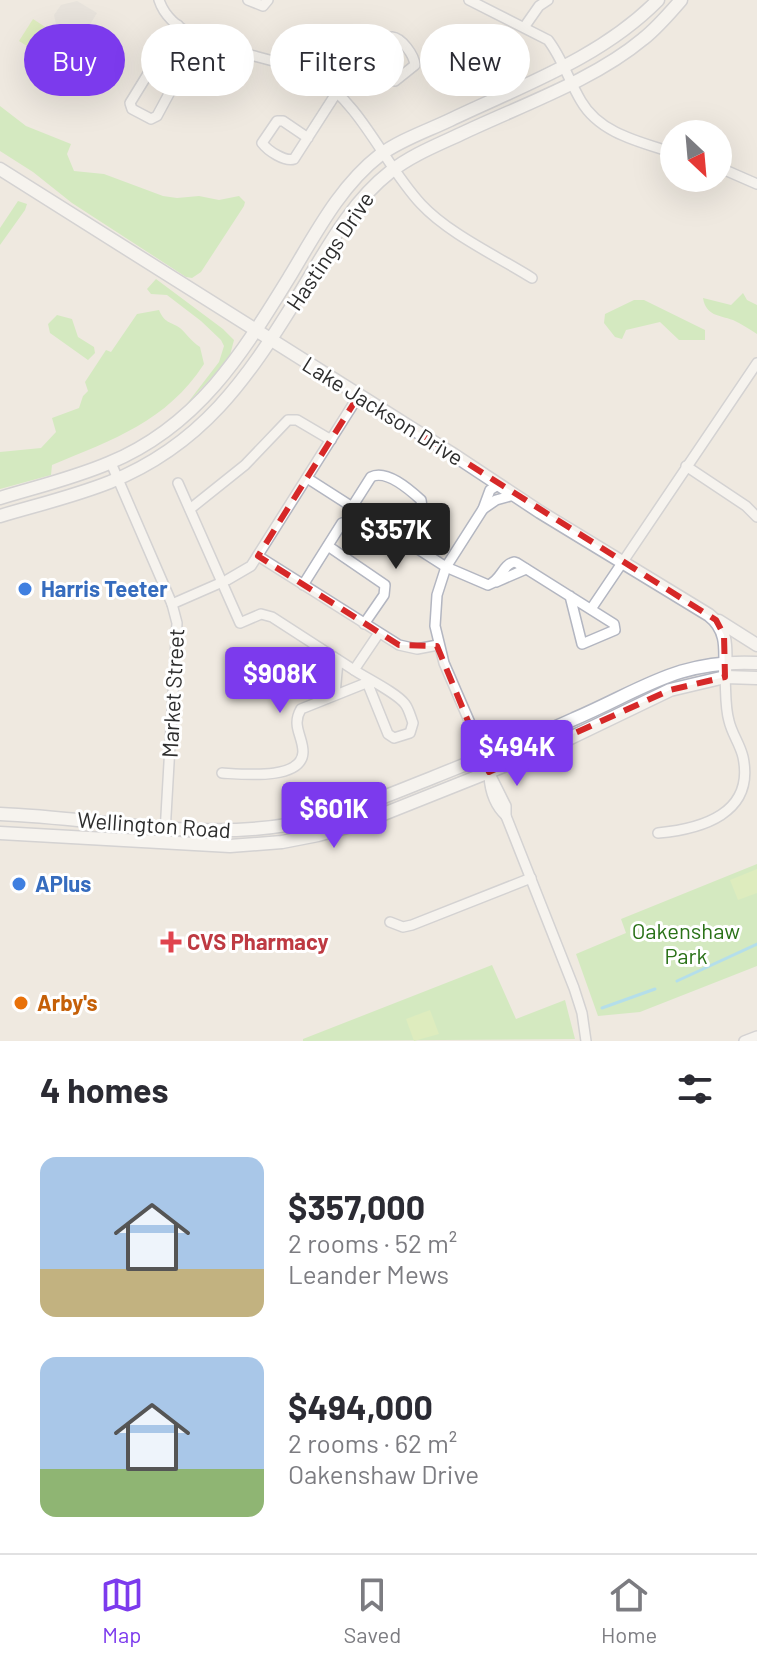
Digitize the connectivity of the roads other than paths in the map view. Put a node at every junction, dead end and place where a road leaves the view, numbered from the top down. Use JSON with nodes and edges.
{"nodes":[{"id":1,"x":159,"y":0,"type":"edge"},
{"id":2,"x":248,"y":0,"type":"edge"},
{"id":3,"x":268,"y":0,"type":"edge"},
{"id":4,"x":469,"y":0,"type":"edge"},
{"id":5,"x":658,"y":0,"type":"edge"},
{"id":6,"x":681,"y":0,"type":"edge"},
{"id":7,"x":546,"y":1,"type":"edge"},
{"id":8,"x":177,"y":24,"type":"edge"},
{"id":9,"x":521,"y":24,"type":"edge"},
{"id":10,"x":526,"y":24,"type":"edge"},
{"id":11,"x":530,"y":29,"type":"edge"},
{"id":12,"x":371,"y":53,"type":"joint"},
{"id":13,"x":564,"y":66,"type":"junction"},
{"id":14,"x":148,"y":74,"type":"joint"},
{"id":15,"x":571,"y":82,"type":"junction"},
{"id":16,"x":334,"y":96,"type":"edge"},
{"id":17,"x":340,"y":96,"type":"edge"},
{"id":18,"x":308,"y":138,"type":"junction"},
{"id":19,"x":660,"y":148,"type":"edge"},
{"id":20,"x":382,"y":154,"type":"junction"},
{"id":21,"x":0,"y":169,"type":"edge"},
{"id":22,"x":393,"y":170,"type":"junction"},
{"id":23,"x":732,"y":173,"type":"edge"},
{"id":24,"x":757,"y":184,"type":"edge"},
{"id":25,"x":532,"y":278,"type":"dead end"},
{"id":26,"x":256,"y":331,"type":"junction"},
{"id":27,"x":271,"y":340,"type":"junction"},
{"id":28,"x":757,"y":363,"type":"edge"},
{"id":29,"x":753,"y":379,"type":"edge"},
{"id":30,"x":359,"y":395,"type":"junction"},
{"id":31,"x":331,"y":440,"type":"junction"},
{"id":32,"x":111,"y":463,"type":"junction"},
{"id":33,"x":686,"y":466,"type":"junction"},
{"id":34,"x":118,"y":478,"type":"junction"},
{"id":35,"x":307,"y":478,"type":"junction"},
{"id":36,"x":178,"y":483,"type":"dead end"},
{"id":37,"x":498,"y":485,"type":"junction"},
{"id":38,"x":514,"y":495,"type":"junction"},
{"id":39,"x":0,"y":498,"type":"edge"},
{"id":40,"x":352,"y":507,"type":"junction"},
{"id":41,"x":190,"y":509,"type":"junction"},
{"id":42,"x":483,"y":509,"type":"junction"},
{"id":43,"x":0,"y":516,"type":"edge"},
{"id":44,"x":757,"y":517,"type":"edge"},
{"id":45,"x":342,"y":523,"type":"dead end"},
{"id":46,"x":402,"y":539,"type":"junction"},
{"id":47,"x":328,"y":546,"type":"junction"},
{"id":48,"x":258,"y":556,"type":"junction"},
{"id":49,"x":623,"y":561,"type":"junction"},
{"id":50,"x":446,"y":567,"type":"junction"},
{"id":51,"x":223,"y":582,"type":"junction"},
{"id":52,"x":303,"y":585,"type":"junction"},
{"id":53,"x":570,"y":596,"type":"junction"},
{"id":54,"x":172,"y":604,"type":"junction"},
{"id":55,"x":591,"y":609,"type":"junction"},
{"id":56,"x":709,"y":615,"type":"junction"},
{"id":57,"x":364,"y":624,"type":"junction"},
{"id":58,"x":379,"y":633,"type":"junction"},
{"id":59,"x":438,"y":645,"type":"junction"},
{"id":60,"x":757,"y":645,"type":"edge"},
{"id":61,"x":338,"y":660,"type":"junction"},
{"id":62,"x":725,"y":662,"type":"junction"},
{"id":63,"x":757,"y":663,"type":"edge"},
{"id":64,"x":354,"y":670,"type":"junction"},
{"id":65,"x":725,"y":677,"type":"junction"},
{"id":66,"x":757,"y":678,"type":"edge"},
{"id":67,"x":368,"y":680,"type":"junction"},
{"id":68,"x":335,"y":695,"type":"junction"},
{"id":69,"x":472,"y":732,"type":"junction"},
{"id":70,"x":483,"y":757,"type":"junction"},
{"id":71,"x":467,"y":764,"type":"junction"},
{"id":72,"x":489,"y":772,"type":"junction"},
{"id":73,"x":222,"y":773,"type":"dead end"},
{"id":74,"x":0,"y":814,"type":"edge"},
{"id":75,"x":165,"y":827,"type":"junction"},
{"id":76,"x":0,"y":833,"type":"edge"},
{"id":77,"x":658,"y":833,"type":"dead end"},
{"id":78,"x":165,"y":842,"type":"junction"},
{"id":79,"x":531,"y":878,"type":"junction"},
{"id":80,"x":390,"y":922,"type":"dead end"},
{"id":81,"x":757,"y":1036,"type":"edge"},
{"id":82,"x":586,"y":1041,"type":"edge"},
{"id":83,"x":744,"y":1041,"type":"edge"}],
"edges":[{"from":1,"to":8,"type":"street"},
{"from":2,"to":3,"type":"street"},
{"from":4,"to":9,"type":"street"},
{"from":5,"to":13,"type":"street","name":"Hastings Drive"},
{"from":6,"to":15,"type":"street","name":"Hastings Drive"},
{"from":7,"to":10,"type":"street"},
{"from":11,"to":13,"type":"street"},
{"from":12,"to":12,"type":"street"},
{"from":13,"to":15,"type":"street"},
{"from":13,"to":20,"type":"street","name":"Hastings Drive"},
{"from":14,"to":14,"type":"street"},
{"from":15,"to":19,"type":"street"},
{"from":15,"to":22,"type":"street","name":"Hastings Drive"},
{"from":16,"to":18,"type":"street"},
{"from":17,"to":20,"type":"street"},
{"from":18,"to":18,"type":"street"},
{"from":20,"to":22,"type":"street"},
{"from":20,"to":26,"type":"street","name":"Hastings Drive"},
{"from":21,"to":26,"type":"street","name":"Lake Jackson Drive"},
{"from":22,"to":25,"type":"street"},
{"from":22,"to":27,"type":"street","name":"Hastings Drive"},
{"from":23,"to":24,"type":"street"},
{"from":26,"to":27,"type":"street","name":"Lake Jackson Drive"},
{"from":26,"to":32,"type":"street","name":"Hastings Drive"},
{"from":27,"to":30,"type":"street","name":"Lake Jackson Drive"},
{"from":27,"to":34,"type":"street","name":"Hastings Drive"},
{"from":28,"to":29,"type":"street"},
{"from":29,"to":33,"type":"street"},
{"from":30,"to":31,"type":"street"},
{"from":30,"to":37,"type":"street","name":"Lake Jackson Drive"},
{"from":31,"to":35,"type":"street"},
{"from":31,"to":41,"type":"street"},
{"from":32,"to":34,"type":"street","name":"Market Street"},
{"from":32,"to":39,"type":"street","name":"Hastings Drive"},
{"from":33,"to":44,"type":"street"},
{"from":33,"to":49,"type":"street"},
{"from":34,"to":43,"type":"street","name":"Hastings Drive"},
{"from":34,"to":54,"type":"street","name":"Market Street"},
{"from":35,"to":40,"type":"street"},
{"from":35,"to":48,"type":"street"},
{"from":36,"to":41,"type":"street"},
{"from":37,"to":38,"type":"street","name":"Lake Jackson Drive"},
{"from":37,"to":42,"type":"street"},
{"from":38,"to":42,"type":"street"},
{"from":38,"to":49,"type":"street","name":"Lake Jackson Drive"},
{"from":40,"to":46,"type":"street"},
{"from":40,"to":46,"type":"street"},
{"from":41,"to":51,"type":"street"},
{"from":42,"to":50,"type":"street"},
{"from":45,"to":47,"type":"street"},
{"from":46,"to":50,"type":"street"},
{"from":47,"to":52,"type":"street"},
{"from":47,"to":57,"type":"street"},
{"from":48,"to":51,"type":"street"},
{"from":48,"to":52,"type":"street"},
{"from":49,"to":55,"type":"street"},
{"from":49,"to":56,"type":"street","name":"Lake Jackson Drive"},
{"from":50,"to":53,"type":"street"},
{"from":50,"to":59,"type":"street"},
{"from":51,"to":54,"type":"street"},
{"from":51,"to":61,"type":"street"},
{"from":52,"to":57,"type":"street"},
{"from":53,"to":55,"type":"street"},
{"from":53,"to":55,"type":"street"},
{"from":54,"to":75,"type":"street","name":"Market Street"},
{"from":56,"to":60,"type":"street","name":"Lake Jackson Drive"},
{"from":56,"to":62,"type":"street"},
{"from":57,"to":58,"type":"street"},
{"from":58,"to":59,"type":"street"},
{"from":58,"to":64,"type":"street"},
{"from":59,"to":69,"type":"street"},
{"from":61,"to":64,"type":"street"},
{"from":61,"to":68,"type":"street"},
{"from":62,"to":63,"type":"street","name":"Wellington Road"},
{"from":62,"to":65,"type":"street"},
{"from":62,"to":70,"type":"street","name":"Wellington Road"},
{"from":64,"to":67,"type":"street"},
{"from":65,"to":66,"type":"street","name":"Wellington Road"},
{"from":65,"to":72,"type":"street","name":"Wellington Road"},
{"from":65,"to":77,"type":"street"},
{"from":67,"to":67,"type":"street"},
{"from":67,"to":68,"type":"street"},
{"from":68,"to":73,"type":"street"},
{"from":69,"to":70,"type":"street"},
{"from":69,"to":71,"type":"street"},
{"from":70,"to":71,"type":"street","name":"Wellington Road"},
{"from":70,"to":72,"type":"street"},
{"from":71,"to":75,"type":"street","name":"Wellington Road"},
{"from":72,"to":78,"type":"street","name":"Wellington Road"},
{"from":72,"to":79,"type":"street"},
{"from":74,"to":75,"type":"street","name":"Wellington Road"},
{"from":75,"to":78,"type":"street","name":"Market Street"},
{"from":76,"to":78,"type":"street","name":"Wellington Road"},
{"from":79,"to":80,"type":"street"},
{"from":79,"to":82,"type":"street"},
{"from":81,"to":83,"type":"street"}]}
